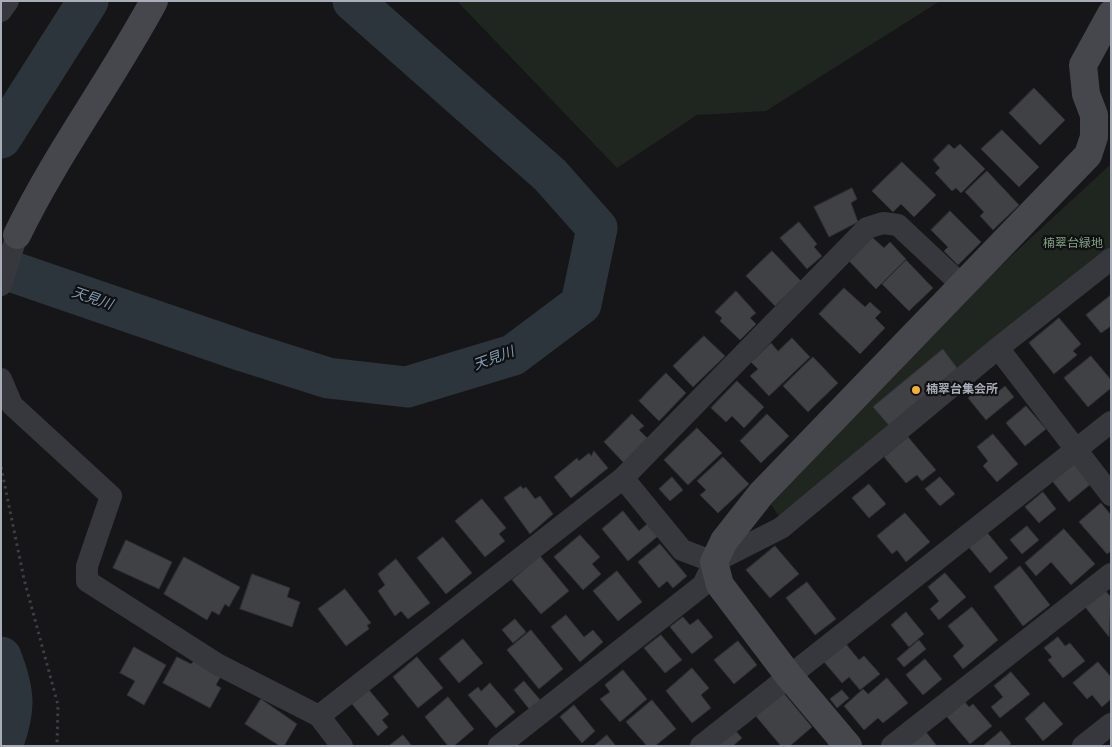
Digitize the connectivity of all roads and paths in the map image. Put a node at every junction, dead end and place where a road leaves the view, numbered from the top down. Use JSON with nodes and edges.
{"nodes":[{"id":1,"x":8,"y":1,"type":"edge"},
{"id":2,"x":154,"y":1,"type":"edge"},
{"id":3,"x":1,"y":11,"type":"edge"},
{"id":4,"x":1111,"y":14,"type":"edge"},
{"id":5,"x":1111,"y":134,"type":"edge"},
{"id":6,"x":1088,"y":155,"type":"junction"},
{"id":7,"x":17,"y":235,"type":"joint"},
{"id":8,"x":1111,"y":259,"type":"edge"},
{"id":9,"x":1,"y":285,"type":"edge"},
{"id":10,"x":962,"y":285,"type":"junction"},
{"id":11,"x":998,"y":348,"type":"junction"},
{"id":12,"x":1,"y":379,"type":"edge"},
{"id":13,"x":1111,"y":422,"type":"edge"},
{"id":14,"x":1076,"y":450,"type":"junction"},
{"id":15,"x":1,"y":466,"type":"edge"},
{"id":16,"x":623,"y":478,"type":"junction"},
{"id":17,"x":1111,"y":495,"type":"edge"},
{"id":18,"x":714,"y":562,"type":"junction"},
{"id":19,"x":1111,"y":574,"type":"edge"},
{"id":20,"x":789,"y":676,"type":"junction"},
{"id":21,"x":319,"y":716,"type":"junction"},
{"id":22,"x":1111,"y":724,"type":"edge"},
{"id":23,"x":57,"y":746,"type":"edge"},
{"id":24,"x":342,"y":746,"type":"edge"},
{"id":25,"x":499,"y":746,"type":"edge"},
{"id":26,"x":701,"y":746,"type":"edge"},
{"id":27,"x":848,"y":746,"type":"edge"},
{"id":28,"x":892,"y":746,"type":"edge"},
{"id":29,"x":1083,"y":746,"type":"edge"}],
"edges":[{"from":1,"to":3,"type":"street"},
{"from":2,"to":7,"type":"street"},
{"from":4,"to":6,"type":"street"},
{"from":5,"to":6,"type":"street"},
{"from":6,"to":10,"type":"street"},
{"from":7,"to":9,"type":"street"},
{"from":8,"to":11,"type":"street"},
{"from":10,"to":16,"type":"street"},
{"from":10,"to":18,"type":"street"},
{"from":11,"to":14,"type":"street"},
{"from":11,"to":18,"type":"street"},
{"from":12,"to":21,"type":"street"},
{"from":13,"to":14,"type":"street"},
{"from":14,"to":17,"type":"street"},
{"from":14,"to":20,"type":"street"},
{"from":15,"to":23,"type":"path"},
{"from":16,"to":18,"type":"street"},
{"from":16,"to":21,"type":"street"},
{"from":18,"to":20,"type":"street"},
{"from":18,"to":25,"type":"street"},
{"from":19,"to":28,"type":"street"},
{"from":20,"to":26,"type":"street"},
{"from":20,"to":27,"type":"street"},
{"from":21,"to":24,"type":"street"},
{"from":22,"to":29,"type":"street"}]}
